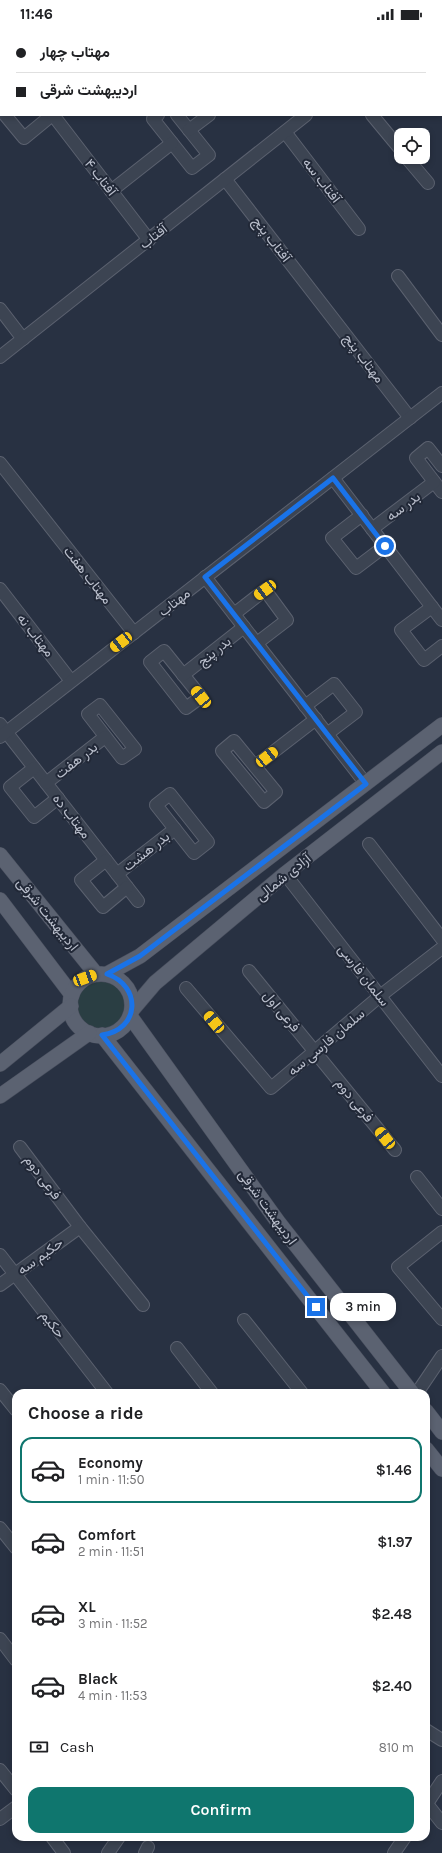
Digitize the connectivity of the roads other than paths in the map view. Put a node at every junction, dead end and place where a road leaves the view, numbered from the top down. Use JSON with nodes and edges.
{"nodes":[{"id":1,"x":6,"y":116,"type":"edge"},
{"id":2,"x":52,"y":116,"type":"edge"},
{"id":3,"x":54,"y":116,"type":"edge"},
{"id":4,"x":157,"y":116,"type":"edge"},
{"id":5,"x":178,"y":116,"type":"edge"},
{"id":6,"x":208,"y":116,"type":"edge"},
{"id":7,"x":305,"y":116,"type":"edge"},
{"id":8,"x":373,"y":116,"type":"edge"},
{"id":9,"x":190,"y":130,"type":"junction"},
{"id":10,"x":285,"y":132,"type":"junction"},
{"id":11,"x":394,"y":142,"type":"edge"},
{"id":12,"x":172,"y":143,"type":"junction"},
{"id":13,"x":412,"y":164,"type":"edge"},
{"id":14,"x":225,"y":179,"type":"junction"},
{"id":15,"x":428,"y":183,"type":"dead end"},
{"id":16,"x":111,"y":190,"type":"junction"},
{"id":17,"x":359,"y":229,"type":"dead end"},
{"id":18,"x":149,"y":240,"type":"junction"},
{"id":19,"x":398,"y":276,"type":"dead end"},
{"id":20,"x":318,"y":299,"type":"joint"},
{"id":21,"x":0,"y":309,"type":"edge"},
{"id":22,"x":442,"y":335,"type":"edge"},
{"id":23,"x":23,"y":339,"type":"junction"},
{"id":24,"x":0,"y":357,"type":"edge"},
{"id":25,"x":442,"y":393,"type":"edge"},
{"id":26,"x":410,"y":418,"type":"junction"},
{"id":27,"x":0,"y":463,"type":"edge"},
{"id":28,"x":442,"y":466,"type":"edge"},
{"id":29,"x":333,"y":478,"type":"junction"},
{"id":30,"x":434,"y":482,"type":"junction"},
{"id":31,"x":442,"y":492,"type":"edge"},
{"id":32,"x":362,"y":515,"type":"junction"},
{"id":33,"x":372,"y":529,"type":"junction"},
{"id":34,"x":385,"y":546,"type":"junction"},
{"id":35,"x":205,"y":577,"type":"junction"},
{"id":36,"x":0,"y":589,"type":"edge"},
{"id":37,"x":432,"y":607,"type":"junction"},
{"id":38,"x":234,"y":614,"type":"junction"},
{"id":39,"x":442,"y":620,"type":"edge"},
{"id":40,"x":244,"y":627,"type":"junction"},
{"id":41,"x":134,"y":633,"type":"junction"},
{"id":42,"x":256,"y":643,"type":"junction"},
{"id":43,"x":442,"y":646,"type":"edge"},
{"id":44,"x":183,"y":675,"type":"junction"},
{"id":45,"x":71,"y":681,"type":"junction"},
{"id":46,"x":305,"y":706,"type":"junction"},
{"id":47,"x":316,"y":719,"type":"junction"},
{"id":48,"x":441,"y":727,"type":"edge"},
{"id":49,"x":2,"y":731,"type":"edge"},
{"id":50,"x":327,"y":734,"type":"junction"},
{"id":51,"x":106,"y":737,"type":"dead end"},
{"id":52,"x":442,"y":752,"type":"edge"},
{"id":53,"x":255,"y":766,"type":"junction"},
{"id":54,"x":34,"y":768,"type":"junction"},
{"id":55,"x":46,"y":783,"type":"junction"},
{"id":56,"x":366,"y":784,"type":"junction"},
{"id":57,"x":58,"y":798,"type":"junction"},
{"id":58,"x":175,"y":829,"type":"junction"},
{"id":59,"x":369,"y":844,"type":"dead end"},
{"id":60,"x":0,"y":855,"type":"edge"},
{"id":61,"x":106,"y":860,"type":"junction"},
{"id":62,"x":117,"y":874,"type":"junction"},
{"id":63,"x":285,"y":874,"type":"junction"},
{"id":64,"x":127,"y":887,"type":"junction"},
{"id":65,"x":0,"y":900,"type":"edge"},
{"id":66,"x":138,"y":901,"type":"dead end"},
{"id":67,"x":442,"y":939,"type":"edge"},
{"id":68,"x":442,"y":948,"type":"edge"},
{"id":69,"x":249,"y":972,"type":"dead end"},
{"id":70,"x":102,"y":974,"type":"junction"},
{"id":71,"x":186,"y":988,"type":"dead end"},
{"id":72,"x":380,"y":996,"type":"junction"},
{"id":73,"x":71,"y":1001,"type":"junction"},
{"id":74,"x":131,"y":1013,"type":"junction"},
{"id":75,"x":95,"y":1034,"type":"junction"},
{"id":76,"x":315,"y":1051,"type":"junction"},
{"id":77,"x":0,"y":1064,"type":"edge"},
{"id":78,"x":442,"y":1076,"type":"edge"},
{"id":79,"x":0,"y":1096,"type":"edge"},
{"id":80,"x":20,"y":1147,"type":"dead end"},
{"id":81,"x":395,"y":1150,"type":"dead end"},
{"id":82,"x":417,"y":1177,"type":"dead end"},
{"id":83,"x":442,"y":1209,"type":"edge"},
{"id":84,"x":80,"y":1227,"type":"junction"},
{"id":85,"x":442,"y":1232,"type":"edge"},
{"id":86,"x":0,"y":1255,"type":"edge"},
{"id":87,"x":14,"y":1274,"type":"junction"},
{"id":88,"x":0,"y":1285,"type":"edge"},
{"id":89,"x":142,"y":1305,"type":"dead end"},
{"id":90,"x":442,"y":1319,"type":"edge"},
{"id":91,"x":244,"y":1320,"type":"dead end"},
{"id":92,"x":366,"y":1334,"type":"junction"},
{"id":93,"x":177,"y":1348,"type":"dead end"},
{"id":94,"x":348,"y":1348,"type":"junction"},
{"id":95,"x":442,"y":1356,"type":"edge"},
{"id":96,"x":104,"y":1389,"type":"edge"},
{"id":97,"x":209,"y":1389,"type":"edge"},
{"id":98,"x":299,"y":1389,"type":"edge"},
{"id":99,"x":380,"y":1389,"type":"edge"},
{"id":100,"x":409,"y":1389,"type":"edge"},
{"id":101,"x":420,"y":1389,"type":"edge"},
{"id":102,"x":0,"y":1390,"type":"edge"},
{"id":103,"x":12,"y":1405,"type":"edge"},
{"id":104,"x":430,"y":1416,"type":"edge"},
{"id":105,"x":442,"y":1432,"type":"edge"},
{"id":106,"x":430,"y":1454,"type":"edge"},
{"id":107,"x":442,"y":1469,"type":"edge"},
{"id":108,"x":0,"y":1528,"type":"edge"},
{"id":109,"x":12,"y":1543,"type":"edge"},
{"id":110,"x":0,"y":1639,"type":"edge"},
{"id":111,"x":12,"y":1655,"type":"edge"},
{"id":112,"x":430,"y":1732,"type":"edge"},
{"id":113,"x":442,"y":1740,"type":"edge"},
{"id":114,"x":0,"y":1770,"type":"edge"},
{"id":115,"x":442,"y":1781,"type":"edge"},
{"id":116,"x":12,"y":1785,"type":"edge"},
{"id":117,"x":430,"y":1799,"type":"edge"},
{"id":118,"x":430,"y":1808,"type":"edge"},
{"id":119,"x":12,"y":1809,"type":"edge"},
{"id":120,"x":0,"y":1819,"type":"edge"},
{"id":121,"x":442,"y":1823,"type":"edge"},
{"id":122,"x":55,"y":1841,"type":"edge"},
{"id":123,"x":116,"y":1841,"type":"edge"},
{"id":124,"x":402,"y":1841,"type":"edge"},
{"id":125,"x":64,"y":1853,"type":"edge"},
{"id":126,"x":108,"y":1853,"type":"edge"},
{"id":127,"x":394,"y":1853,"type":"edge"}],
"edges":[{"from":1,"to":2,"type":"street"},
{"from":3,"to":16,"type":"street","name":"آفتاب ۴"},
{"from":4,"to":12,"type":"street"},
{"from":5,"to":9,"type":"street"},
{"from":6,"to":9,"type":"street"},
{"from":7,"to":10,"type":"street","name":"آفتاب"},
{"from":8,"to":11,"type":"street"},
{"from":9,"to":12,"type":"street"},
{"from":10,"to":14,"type":"street","name":"آفتاب"},
{"from":10,"to":17,"type":"street","name":"آفتاب سه"},
{"from":12,"to":16,"type":"street"},
{"from":13,"to":15,"type":"street"},
{"from":14,"to":18,"type":"street","name":"آفتاب"},
{"from":14,"to":20,"type":"street","name":"آفتاب پنج"},
{"from":16,"to":18,"type":"street","name":"آفتاب ۴"},
{"from":18,"to":23,"type":"street","name":"آفتاب"},
{"from":19,"to":22,"type":"street"},
{"from":20,"to":26,"type":"street","name":"مهتاب پنج"},
{"from":21,"to":23,"type":"street"},
{"from":23,"to":24,"type":"street","name":"آفتاب"},
{"from":25,"to":26,"type":"street","name":"مهتاب"},
{"from":26,"to":29,"type":"street","name":"مهتاب"},
{"from":27,"to":41,"type":"street","name":"مهتاب هفت"},
{"from":28,"to":30,"type":"street"},
{"from":29,"to":32,"type":"street"},
{"from":29,"to":35,"type":"street","name":"مهتاب"},
{"from":30,"to":31,"type":"street"},
{"from":30,"to":33,"type":"street","name":"بدر سه"},
{"from":32,"to":33,"type":"street"},
{"from":32,"to":34,"type":"street"},
{"from":33,"to":34,"type":"street"},
{"from":34,"to":37,"type":"street"},
{"from":35,"to":38,"type":"street"},
{"from":35,"to":41,"type":"street","name":"مهتاب"},
{"from":36,"to":45,"type":"street","name":"مهتاب نه"},
{"from":37,"to":39,"type":"street"},
{"from":37,"to":43,"type":"street"},
{"from":38,"to":40,"type":"street"},
{"from":38,"to":42,"type":"street"},
{"from":40,"to":42,"type":"street"},
{"from":40,"to":44,"type":"street","name":"بدر پنج"},
{"from":41,"to":45,"type":"street","name":"مهتاب"},
{"from":42,"to":46,"type":"street"},
{"from":44,"to":44,"type":"street"},
{"from":45,"to":49,"type":"street","name":"مهتاب"},
{"from":46,"to":47,"type":"street"},
{"from":46,"to":50,"type":"street"},
{"from":47,"to":50,"type":"street"},
{"from":47,"to":53,"type":"street"},
{"from":48,"to":56,"type":"main road","name":"آزادی شمالی"},
{"from":49,"to":54,"type":"street","name":"مهتاب ده"},
{"from":50,"to":56,"type":"street"},
{"from":51,"to":55,"type":"street","name":"بدر هفت"},
{"from":52,"to":63,"type":"main road","name":"آزادی شمالی"},
{"from":53,"to":53,"type":"street"},
{"from":54,"to":55,"type":"street","name":"مهتاب ده"},
{"from":54,"to":57,"type":"street"},
{"from":55,"to":57,"type":"street","name":"مهتاب ده"},
{"from":56,"to":70,"type":"main road","name":"آزادی شمالی"},
{"from":57,"to":61,"type":"street","name":"مهتاب ده"},
{"from":58,"to":58,"type":"street"},
{"from":58,"to":62,"type":"street","name":"بدر هشت"},
{"from":59,"to":67,"type":"street"},
{"from":60,"to":70,"type":"main road","name":"اردیبهشت شرقی"},
{"from":61,"to":62,"type":"street","name":"مهتاب ده"},
{"from":61,"to":64,"type":"street"},
{"from":62,"to":64,"type":"street","name":"مهتاب ده"},
{"from":63,"to":72,"type":"street","name":"سلمان فارسی"},
{"from":63,"to":74,"type":"main road","name":"آزادی شمالی"},
{"from":64,"to":66,"type":"street","name":"مهتاب ده"},
{"from":65,"to":73,"type":"main road","name":"اردیبهشت شرقی"},
{"from":68,"to":72,"type":"street","name":"سلمان فارسی سه"},
{"from":69,"to":76,"type":"street","name":"فرعی اول"},
{"from":70,"to":73,"type":"main road"},
{"from":70,"to":74,"type":"main road"},
{"from":71,"to":76,"type":"street","name":"سلمان فارسی سه"},
{"from":72,"to":76,"type":"street","name":"سلمان فارسی سه"},
{"from":72,"to":78,"type":"street","name":"سلمان فارسی"},
{"from":73,"to":75,"type":"main road"},
{"from":73,"to":77,"type":"main road"},
{"from":74,"to":75,"type":"main road"},
{"from":74,"to":92,"type":"main road","name":"اردیبهشت شرقی"},
{"from":75,"to":79,"type":"main road"},
{"from":75,"to":94,"type":"main road","name":"اردیبهشت شرقی"},
{"from":76,"to":81,"type":"street","name":"فرعی دوم"},
{"from":80,"to":84,"type":"street","name":"فرعی دوم"},
{"from":82,"to":83,"type":"street"},
{"from":84,"to":87,"type":"street","name":"حکیم سه"},
{"from":84,"to":89,"type":"street"},
{"from":85,"to":90,"type":"street"},
{"from":86,"to":87,"type":"street","name":"حکیم"},
{"from":87,"to":88,"type":"street","name":"حکیم سه"},
{"from":87,"to":96,"type":"street","name":"حکیم"},
{"from":91,"to":98,"type":"street"},
{"from":92,"to":94,"type":"main road"},
{"from":92,"to":100,"type":"main road","name":"اردیبهشت شرقی"},
{"from":93,"to":97,"type":"street"},
{"from":94,"to":99,"type":"main road","name":"اردیبهشت شرقی"},
{"from":95,"to":101,"type":"street"},
{"from":102,"to":103,"type":"street"},
{"from":104,"to":105,"type":"main road"},
{"from":106,"to":107,"type":"main road"},
{"from":108,"to":109,"type":"street"},
{"from":110,"to":111,"type":"street"},
{"from":112,"to":113,"type":"street"},
{"from":114,"to":116,"type":"street"},
{"from":115,"to":117,"type":"street"},
{"from":118,"to":121,"type":"street"},
{"from":119,"to":120,"type":"street"},
{"from":122,"to":125,"type":"street"},
{"from":123,"to":126,"type":"street"},
{"from":124,"to":127,"type":"street"}]}
